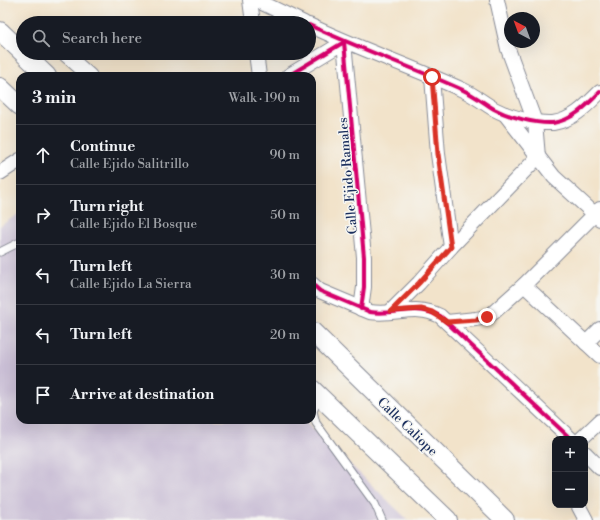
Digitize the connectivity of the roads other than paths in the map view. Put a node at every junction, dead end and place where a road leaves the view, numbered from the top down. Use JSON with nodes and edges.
{"nodes":[{"id":1,"x":250,"y":0,"type":"edge"},
{"id":2,"x":256,"y":0,"type":"edge"},
{"id":3,"x":497,"y":0,"type":"edge"},
{"id":4,"x":252,"y":16,"type":"edge"},
{"id":5,"x":289,"y":16,"type":"edge"},
{"id":6,"x":316,"y":28,"type":"edge"},
{"id":7,"x":0,"y":31,"type":"edge"},
{"id":8,"x":344,"y":42,"type":"junction"},
{"id":9,"x":16,"y":46,"type":"edge"},
{"id":10,"x":316,"y":59,"type":"edge"},
{"id":11,"x":30,"y":60,"type":"edge"},
{"id":12,"x":72,"y":60,"type":"edge"},
{"id":13,"x":257,"y":60,"type":"edge"},
{"id":14,"x":314,"y":60,"type":"edge"},
{"id":15,"x":43,"y":72,"type":"edge"},
{"id":16,"x":85,"y":72,"type":"edge"},
{"id":17,"x":258,"y":72,"type":"edge"},
{"id":18,"x":295,"y":72,"type":"edge"},
{"id":19,"x":432,"y":77,"type":"junction"},
{"id":20,"x":0,"y":87,"type":"edge"},
{"id":21,"x":600,"y":92,"type":"edge"},
{"id":22,"x":16,"y":102,"type":"edge"},
{"id":23,"x":505,"y":114,"type":"junction"},
{"id":24,"x":535,"y":122,"type":"junction"},
{"id":25,"x":538,"y":157,"type":"junction"},
{"id":26,"x":16,"y":163,"type":"edge"},
{"id":27,"x":0,"y":173,"type":"edge"},
{"id":28,"x":598,"y":214,"type":"edge"},
{"id":29,"x":16,"y":244,"type":"edge"},
{"id":30,"x":451,"y":247,"type":"junction"},
{"id":31,"x":0,"y":252,"type":"edge"},
{"id":32,"x":524,"y":285,"type":"junction"},
{"id":33,"x":316,"y":288,"type":"edge"},
{"id":34,"x":361,"y":309,"type":"junction"},
{"id":35,"x":391,"y":311,"type":"junction"},
{"id":36,"x":447,"y":322,"type":"junction"},
{"id":37,"x":600,"y":329,"type":"edge"},
{"id":38,"x":316,"y":335,"type":"edge"},
{"id":39,"x":586,"y":343,"type":"junction"},
{"id":40,"x":600,"y":356,"type":"edge"},
{"id":41,"x":316,"y":393,"type":"edge"},
{"id":42,"x":600,"y":421,"type":"edge"},
{"id":43,"x":316,"y":423,"type":"edge"},
{"id":44,"x":567,"y":436,"type":"edge"},
{"id":45,"x":584,"y":436,"type":"edge"},
{"id":46,"x":588,"y":456,"type":"edge"},
{"id":47,"x":600,"y":468,"type":"edge"},
{"id":48,"x":580,"y":508,"type":"edge"},
{"id":49,"x":382,"y":520,"type":"edge"},
{"id":50,"x":448,"y":520,"type":"edge"},
{"id":51,"x":505,"y":520,"type":"edge"},
{"id":52,"x":586,"y":520,"type":"edge"}],
"edges":[{"from":1,"to":4,"type":"street"},
{"from":2,"to":5,"type":"street"},
{"from":3,"to":24,"type":"street"},
{"from":6,"to":8,"type":"street"},
{"from":7,"to":9,"type":"street"},
{"from":8,"to":10,"type":"street"},
{"from":8,"to":19,"type":"street"},
{"from":8,"to":34,"type":"street","name":"Calle Ejido Ramales"},
{"from":11,"to":15,"type":"street"},
{"from":12,"to":16,"type":"street"},
{"from":13,"to":17,"type":"street"},
{"from":14,"to":18,"type":"street"},
{"from":19,"to":23,"type":"street"},
{"from":19,"to":30,"type":"street"},
{"from":20,"to":22,"type":"street"},
{"from":21,"to":24,"type":"street"},
{"from":23,"to":24,"type":"street"},
{"from":23,"to":25,"type":"street"},
{"from":24,"to":25,"type":"street"},
{"from":25,"to":28,"type":"street"},
{"from":25,"to":30,"type":"street"},
{"from":26,"to":27,"type":"street"},
{"from":28,"to":32,"type":"street"},
{"from":29,"to":31,"type":"lane"},
{"from":30,"to":35,"type":"street"},
{"from":32,"to":36,"type":"street"},
{"from":32,"to":39,"type":"street"},
{"from":33,"to":34,"type":"street"},
{"from":34,"to":35,"type":"street"},
{"from":35,"to":36,"type":"street"},
{"from":36,"to":44,"type":"street"},
{"from":37,"to":39,"type":"street"},
{"from":38,"to":51,"type":"street","name":"Calle Caliope"},
{"from":39,"to":40,"type":"street"},
{"from":41,"to":50,"type":"street"},
{"from":42,"to":45,"type":"street"},
{"from":43,"to":49,"type":"lane"},
{"from":46,"to":47,"type":"street"},
{"from":48,"to":52,"type":"street"}]}
